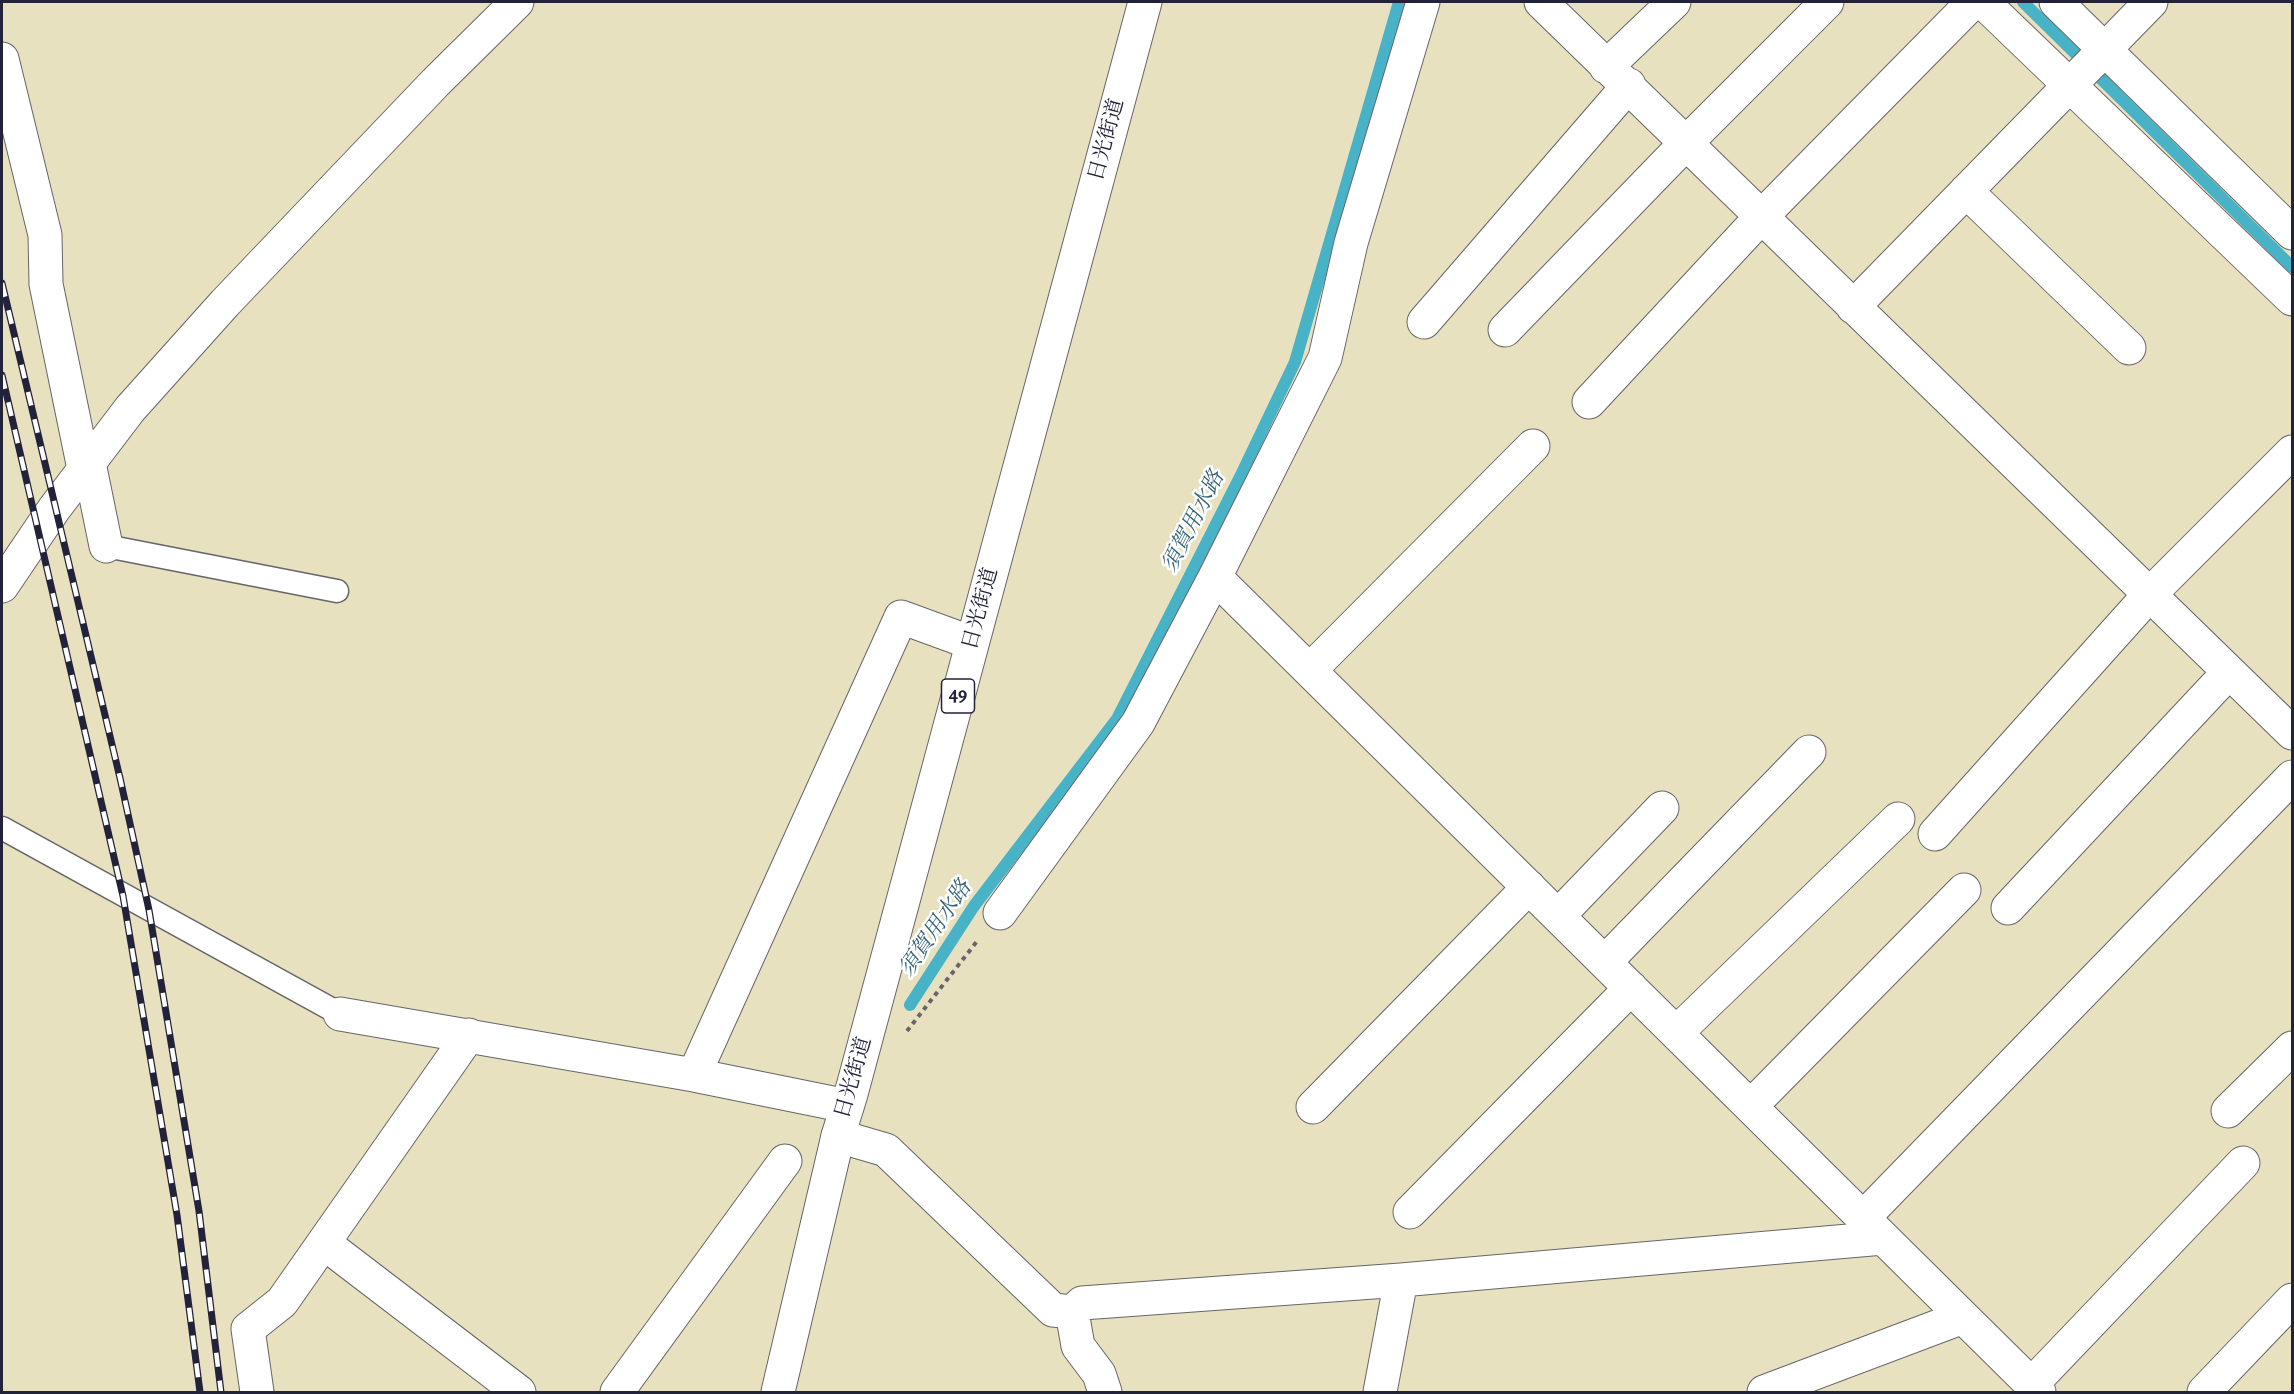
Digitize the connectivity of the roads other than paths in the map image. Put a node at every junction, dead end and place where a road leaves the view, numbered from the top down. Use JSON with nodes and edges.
{"nodes":[{"id":1,"x":517,"y":2,"type":"edge"},
{"id":2,"x":1144,"y":2,"type":"edge"},
{"id":3,"x":1423,"y":2,"type":"edge"},
{"id":4,"x":1541,"y":2,"type":"edge"},
{"id":5,"x":1674,"y":2,"type":"edge"},
{"id":6,"x":1827,"y":2,"type":"edge"},
{"id":7,"x":1973,"y":2,"type":"edge"},
{"id":8,"x":1983,"y":2,"type":"edge"},
{"id":9,"x":2056,"y":2,"type":"edge"},
{"id":10,"x":2151,"y":2,"type":"edge"},
{"id":11,"x":2104,"y":49,"type":"junction"},
{"id":12,"x":2,"y":59,"type":"edge"},
{"id":13,"x":1617,"y":76,"type":"junction"},
{"id":14,"x":2070,"y":85,"type":"junction"},
{"id":15,"x":1685,"y":144,"type":"junction"},
{"id":16,"x":1966,"y":191,"type":"junction"},
{"id":17,"x":1761,"y":217,"type":"junction"},
{"id":18,"x":2292,"y":233,"type":"edge"},
{"id":19,"x":2292,"y":299,"type":"edge"},
{"id":20,"x":1853,"y":307,"type":"junction"},
{"id":21,"x":1424,"y":322,"type":"dead end"},
{"id":22,"x":1505,"y":330,"type":"dead end"},
{"id":23,"x":2129,"y":348,"type":"dead end"},
{"id":24,"x":1589,"y":402,"type":"dead end"},
{"id":25,"x":1533,"y":446,"type":"dead end"},
{"id":26,"x":2292,"y":452,"type":"edge"},
{"id":27,"x":86,"y":466,"type":"junction"},
{"id":28,"x":106,"y":546,"type":"joint"},
{"id":29,"x":1215,"y":577,"type":"junction"},
{"id":30,"x":2,"y":586,"type":"edge"},
{"id":31,"x":337,"y":591,"type":"dead end"},
{"id":32,"x":2150,"y":594,"type":"junction"},
{"id":33,"x":972,"y":644,"type":"junction"},
{"id":34,"x":1310,"y":670,"type":"junction"},
{"id":35,"x":2229,"y":672,"type":"junction"},
{"id":36,"x":2292,"y":733,"type":"edge"},
{"id":37,"x":1809,"y":752,"type":"dead end"},
{"id":38,"x":2292,"y":777,"type":"edge"},
{"id":39,"x":1662,"y":808,"type":"dead end"},
{"id":40,"x":1898,"y":819,"type":"dead end"},
{"id":41,"x":2,"y":828,"type":"edge"},
{"id":42,"x":1935,"y":834,"type":"dead end"},
{"id":43,"x":1529,"y":887,"type":"junction"},
{"id":44,"x":1964,"y":890,"type":"dead end"},
{"id":45,"x":2008,"y":908,"type":"dead end"},
{"id":46,"x":1000,"y":913,"type":"road end"},
{"id":47,"x":1558,"y":916,"type":"junction"},
{"id":48,"x":1605,"y":962,"type":"junction"},
{"id":49,"x":1631,"y":988,"type":"junction"},
{"id":50,"x":340,"y":1014,"type":"joint"},
{"id":51,"x":1676,"y":1033,"type":"junction"},
{"id":52,"x":469,"y":1035,"type":"junction"},
{"id":53,"x":2292,"y":1048,"type":"edge"},
{"id":54,"x":694,"y":1075,"type":"junction"},
{"id":55,"x":1751,"y":1106,"type":"junction"},
{"id":56,"x":1313,"y":1107,"type":"dead end"},
{"id":57,"x":2228,"y":1111,"type":"dead end"},
{"id":58,"x":842,"y":1121,"type":"junction"},
{"id":59,"x":785,"y":1161,"type":"dead end"},
{"id":60,"x":2243,"y":1163,"type":"dead end"},
{"id":61,"x":1410,"y":1212,"type":"dead end"},
{"id":62,"x":1873,"y":1228,"type":"junction"},
{"id":63,"x":324,"y":1243,"type":"junction"},
{"id":64,"x":1401,"y":1280,"type":"junction"},
{"id":65,"x":2292,"y":1300,"type":"edge"},
{"id":66,"x":1072,"y":1312,"type":"junction"},
{"id":67,"x":1963,"y":1317,"type":"junction"},
{"id":68,"x":2035,"y":1389,"type":"edge"},
{"id":69,"x":257,"y":1392,"type":"edge"},
{"id":70,"x":519,"y":1392,"type":"edge"},
{"id":71,"x":617,"y":1392,"type":"edge"},
{"id":72,"x":778,"y":1392,"type":"edge"},
{"id":73,"x":1105,"y":1392,"type":"edge"},
{"id":74,"x":1380,"y":1392,"type":"edge"},
{"id":75,"x":1764,"y":1392,"type":"edge"},
{"id":76,"x":2204,"y":1392,"type":"edge"}],
"edges":[{"from":1,"to":27,"type":"street"},
{"from":2,"to":33,"type":"street","name":"日光街道","number":"49"},
{"from":3,"to":29,"type":"street"},
{"from":4,"to":13,"type":"street"},
{"from":5,"to":13,"type":"street"},
{"from":6,"to":15,"type":"street"},
{"from":7,"to":17,"type":"street"},
{"from":8,"to":14,"type":"street"},
{"from":9,"to":11,"type":"street"},
{"from":10,"to":11,"type":"street"},
{"from":11,"to":14,"type":"street"},
{"from":11,"to":18,"type":"street"},
{"from":12,"to":27,"type":"street"},
{"from":13,"to":15,"type":"street"},
{"from":13,"to":21,"type":"street"},
{"from":14,"to":16,"type":"street"},
{"from":14,"to":19,"type":"street"},
{"from":15,"to":17,"type":"street"},
{"from":15,"to":22,"type":"street"},
{"from":16,"to":20,"type":"street"},
{"from":16,"to":23,"type":"street"},
{"from":17,"to":20,"type":"street"},
{"from":17,"to":24,"type":"street"},
{"from":20,"to":32,"type":"street"},
{"from":25,"to":34,"type":"street"},
{"from":26,"to":32,"type":"street"},
{"from":27,"to":28,"type":"street"},
{"from":27,"to":30,"type":"street"},
{"from":28,"to":31,"type":"lane"},
{"from":29,"to":34,"type":"street"},
{"from":29,"to":46,"type":"street"},
{"from":32,"to":35,"type":"street"},
{"from":32,"to":42,"type":"street"},
{"from":33,"to":54,"type":"street"},
{"from":33,"to":58,"type":"street","name":"日光街道","number":"49"},
{"from":34,"to":43,"type":"street"},
{"from":35,"to":36,"type":"street"},
{"from":35,"to":45,"type":"street"},
{"from":37,"to":48,"type":"street"},
{"from":38,"to":62,"type":"street"},
{"from":39,"to":47,"type":"street"},
{"from":40,"to":51,"type":"street"},
{"from":41,"to":50,"type":"lane"},
{"from":43,"to":47,"type":"street"},
{"from":43,"to":56,"type":"street"},
{"from":44,"to":55,"type":"street"},
{"from":47,"to":48,"type":"street"},
{"from":48,"to":49,"type":"street"},
{"from":49,"to":51,"type":"street"},
{"from":49,"to":61,"type":"street"},
{"from":50,"to":52,"type":"street"},
{"from":51,"to":55,"type":"street"},
{"from":52,"to":54,"type":"street"},
{"from":52,"to":63,"type":"street"},
{"from":53,"to":57,"type":"street"},
{"from":54,"to":58,"type":"street"},
{"from":55,"to":62,"type":"street"},
{"from":58,"to":66,"type":"street"},
{"from":58,"to":72,"type":"street","name":"日光街道","number":"49"},
{"from":59,"to":71,"type":"street"},
{"from":60,"to":68,"type":"street"},
{"from":62,"to":64,"type":"street"},
{"from":62,"to":67,"type":"street"},
{"from":63,"to":69,"type":"street"},
{"from":63,"to":70,"type":"street"},
{"from":64,"to":66,"type":"street"},
{"from":64,"to":74,"type":"street"},
{"from":65,"to":76,"type":"street"},
{"from":66,"to":73,"type":"street"},
{"from":67,"to":68,"type":"street"},
{"from":67,"to":75,"type":"street"}]}
